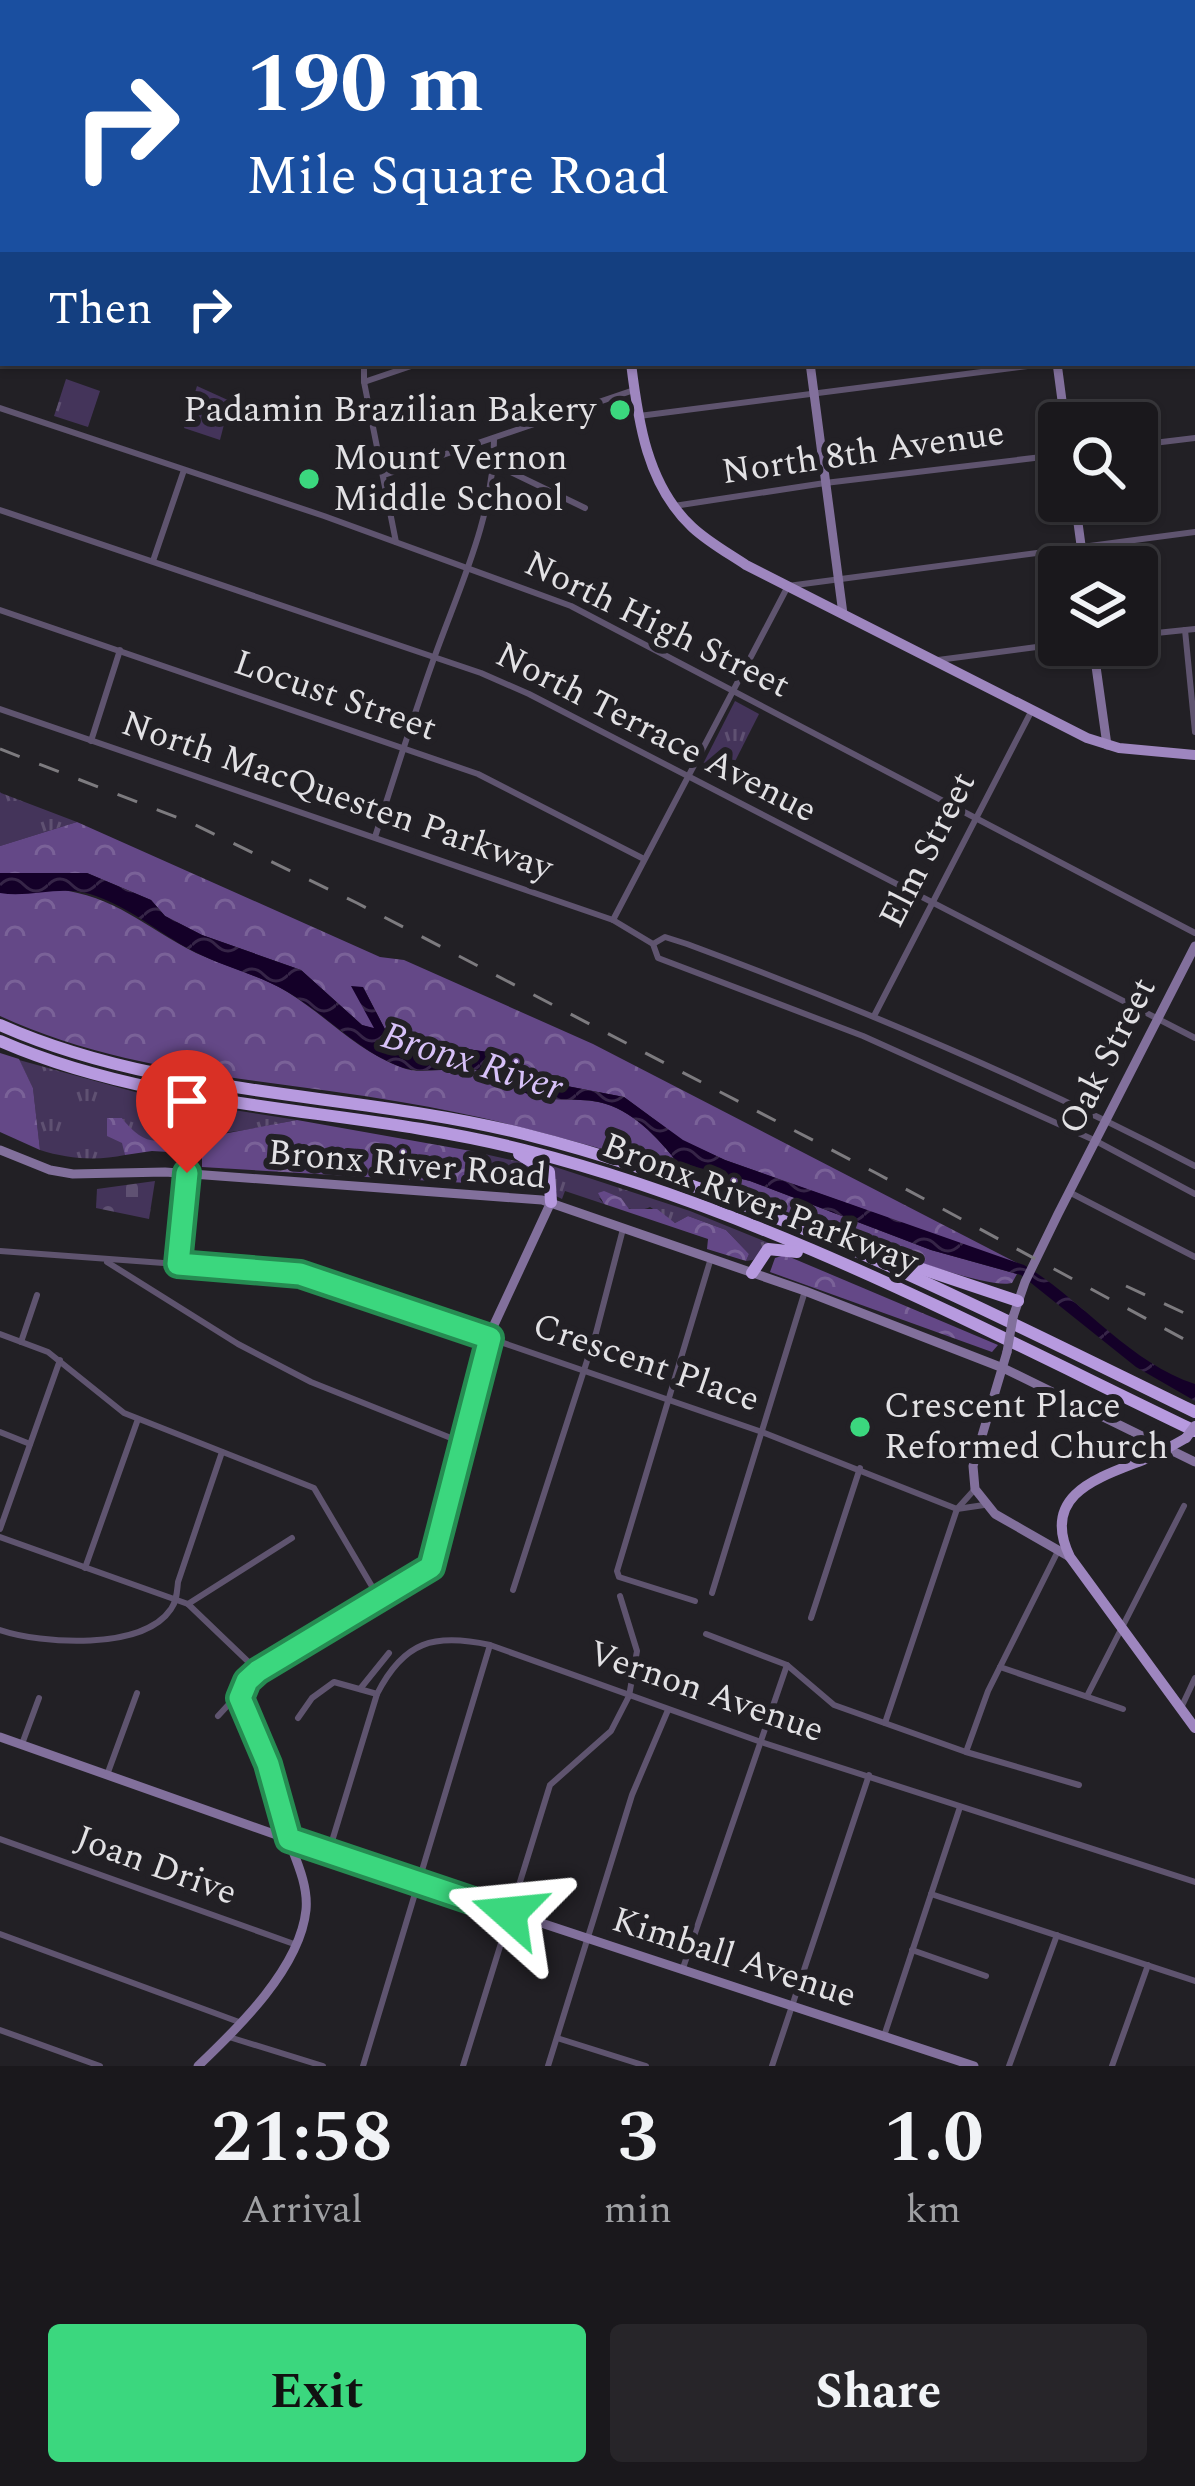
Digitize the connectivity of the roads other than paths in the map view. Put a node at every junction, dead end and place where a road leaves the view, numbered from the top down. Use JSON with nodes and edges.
{"nodes":[{"id":1,"x":364,"y":366,"type":"edge"},
{"id":2,"x":411,"y":366,"type":"edge"},
{"id":3,"x":631,"y":366,"type":"edge"},
{"id":4,"x":811,"y":366,"type":"edge"},
{"id":5,"x":1029,"y":366,"type":"edge"},
{"id":6,"x":1055,"y":366,"type":"edge"},
{"id":7,"x":364,"y":382,"type":"junction"},
{"id":8,"x":634,"y":390,"type":"junction"},
{"id":9,"x":814,"y":392,"type":"junction"},
{"id":10,"x":1061,"y":402,"type":"edge"},
{"id":11,"x":0,"y":408,"type":"edge"},
{"id":12,"x":639,"y":416,"type":"junction"},
{"id":13,"x":1195,"y":438,"type":"edge"},
{"id":14,"x":494,"y":440,"type":"junction"},
{"id":15,"x":1158,"y":443,"type":"edge"},
{"id":16,"x":1038,"y":458,"type":"edge"},
{"id":17,"x":494,"y":464,"type":"junction"},
{"id":18,"x":184,"y":470,"type":"junction"},
{"id":19,"x":384,"y":475,"type":"junction"},
{"id":20,"x":825,"y":483,"type":"junction"},
{"id":21,"x":674,"y":506,"type":"junction"},
{"id":22,"x":585,"y":508,"type":"dead end"},
{"id":23,"x":0,"y":510,"type":"edge"},
{"id":24,"x":1078,"y":522,"type":"edge"},
{"id":25,"x":1195,"y":532,"type":"edge"},
{"id":26,"x":396,"y":543,"type":"junction"},
{"id":27,"x":1081,"y":546,"type":"joint"},
{"id":28,"x":1038,"y":552,"type":"edge"},
{"id":29,"x":153,"y":560,"type":"junction"},
{"id":30,"x":468,"y":567,"type":"junction"},
{"id":31,"x":838,"y":580,"type":"junction"},
{"id":32,"x":788,"y":586,"type":"junction"},
{"id":33,"x":0,"y":610,"type":"edge"},
{"id":34,"x":843,"y":614,"type":"junction"},
{"id":35,"x":1195,"y":628,"type":"edge"},
{"id":36,"x":1185,"y":630,"type":"junction"},
{"id":37,"x":1158,"y":633,"type":"edge"},
{"id":38,"x":1038,"y":647,"type":"edge"},
{"id":39,"x":120,"y":650,"type":"junction"},
{"id":40,"x":434,"y":658,"type":"junction"},
{"id":41,"x":938,"y":660,"type":"junction"},
{"id":42,"x":1096,"y":666,"type":"edge"},
{"id":43,"x":732,"y":689,"type":"junction"},
{"id":44,"x":0,"y":709,"type":"edge"},
{"id":45,"x":1032,"y":710,"type":"junction"},
{"id":46,"x":1195,"y":732,"type":"edge"},
{"id":47,"x":91,"y":740,"type":"junction"},
{"id":48,"x":1107,"y":745,"type":"junction"},
{"id":49,"x":404,"y":748,"type":"junction"},
{"id":50,"x":1195,"y":755,"type":"edge"},
{"id":51,"x":689,"y":774,"type":"junction"},
{"id":52,"x":974,"y":819,"type":"junction"},
{"id":53,"x":375,"y":837,"type":"junction"},
{"id":54,"x":642,"y":858,"type":"junction"},
{"id":55,"x":930,"y":903,"type":"junction"},
{"id":56,"x":613,"y":920,"type":"junction"},
{"id":57,"x":1195,"y":933,"type":"edge"},
{"id":58,"x":653,"y":944,"type":"junction"},
{"id":59,"x":1195,"y":946,"type":"edge"},
{"id":60,"x":874,"y":1016,"type":"junction"},
{"id":61,"x":1158,"y":1018,"type":"junction"},
{"id":62,"x":0,"y":1024,"type":"edge"},
{"id":63,"x":1195,"y":1038,"type":"edge"},
{"id":64,"x":0,"y":1041,"type":"edge"},
{"id":65,"x":1106,"y":1119,"type":"junction"},
{"id":66,"x":1094,"y":1140,"type":"junction"},
{"id":67,"x":497,"y":1143,"type":"junction"},
{"id":68,"x":0,"y":1150,"type":"edge"},
{"id":69,"x":1195,"y":1166,"type":"edge"},
{"id":70,"x":187,"y":1173,"type":"junction"},
{"id":71,"x":1069,"y":1192,"type":"junction"},
{"id":72,"x":1195,"y":1194,"type":"edge"},
{"id":73,"x":551,"y":1202,"type":"junction"},
{"id":74,"x":623,"y":1226,"type":"junction"},
{"id":75,"x":837,"y":1245,"type":"junction"},
{"id":76,"x":0,"y":1251,"type":"edge"},
{"id":77,"x":1195,"y":1257,"type":"edge"},
{"id":78,"x":711,"y":1258,"type":"junction"},
{"id":79,"x":102,"y":1259,"type":"junction"},
{"id":80,"x":837,"y":1262,"type":"junction"},
{"id":81,"x":178,"y":1264,"type":"junction"},
{"id":82,"x":752,"y":1274,"type":"junction"},
{"id":83,"x":805,"y":1291,"type":"junction"},
{"id":84,"x":37,"y":1295,"type":"dead end"},
{"id":85,"x":1018,"y":1301,"type":"junction"},
{"id":86,"x":0,"y":1334,"type":"edge"},
{"id":87,"x":490,"y":1338,"type":"junction"},
{"id":88,"x":21,"y":1342,"type":"junction"},
{"id":89,"x":60,"y":1360,"type":"junction"},
{"id":90,"x":1003,"y":1368,"type":"junction"},
{"id":91,"x":584,"y":1372,"type":"junction"},
{"id":92,"x":670,"y":1401,"type":"junction"},
{"id":93,"x":1195,"y":1412,"type":"edge"},
{"id":94,"x":138,"y":1419,"type":"junction"},
{"id":95,"x":0,"y":1432,"type":"edge"},
{"id":96,"x":762,"y":1432,"type":"junction"},
{"id":97,"x":1192,"y":1432,"type":"edge"},
{"id":98,"x":461,"y":1442,"type":"junction"},
{"id":99,"x":30,"y":1444,"type":"junction"},
{"id":100,"x":1166,"y":1448,"type":"junction"},
{"id":101,"x":222,"y":1452,"type":"junction"},
{"id":102,"x":1195,"y":1462,"type":"edge"},
{"id":103,"x":860,"y":1468,"type":"junction"},
{"id":104,"x":975,"y":1489,"type":"junction"},
{"id":105,"x":984,"y":1505,"type":"junction"},
{"id":106,"x":1184,"y":1505,"type":"dead end"},
{"id":107,"x":957,"y":1509,"type":"junction"},
{"id":108,"x":0,"y":1533,"type":"edge"},
{"id":109,"x":292,"y":1538,"type":"dead end"},
{"id":110,"x":1065,"y":1553,"type":"junction"},
{"id":111,"x":85,"y":1568,"type":"junction"},
{"id":112,"x":513,"y":1590,"type":"dead end"},
{"id":113,"x":712,"y":1593,"type":"dead end"},
{"id":114,"x":620,"y":1596,"type":"dead end"},
{"id":115,"x":380,"y":1600,"type":"junction"},
{"id":116,"x":695,"y":1601,"type":"dead end"},
{"id":117,"x":175,"y":1602,"type":"junction"},
{"id":118,"x":188,"y":1604,"type":"junction"},
{"id":119,"x":811,"y":1618,"type":"dead end"},
{"id":120,"x":1123,"y":1628,"type":"junction"},
{"id":121,"x":0,"y":1630,"type":"edge"},
{"id":122,"x":706,"y":1634,"type":"dead end"},
{"id":123,"x":490,"y":1645,"type":"junction"},
{"id":124,"x":389,"y":1653,"type":"dead end"},
{"id":125,"x":788,"y":1665,"type":"junction"},
{"id":126,"x":1000,"y":1667,"type":"junction"},
{"id":127,"x":258,"y":1671,"type":"junction"},
{"id":128,"x":1195,"y":1678,"type":"edge"},
{"id":129,"x":360,"y":1689,"type":"junction"},
{"id":130,"x":241,"y":1691,"type":"junction"},
{"id":131,"x":137,"y":1693,"type":"dead end"},
{"id":132,"x":377,"y":1694,"type":"junction"},
{"id":133,"x":629,"y":1696,"type":"junction"},
{"id":134,"x":1087,"y":1696,"type":"junction"},
{"id":135,"x":39,"y":1698,"type":"dead end"},
{"id":136,"x":1180,"y":1708,"type":"junction"},
{"id":137,"x":1123,"y":1709,"type":"dead end"},
{"id":138,"x":668,"y":1710,"type":"junction"},
{"id":139,"x":218,"y":1716,"type":"dead end"},
{"id":140,"x":298,"y":1718,"type":"dead end"},
{"id":141,"x":885,"y":1723,"type":"junction"},
{"id":142,"x":1195,"y":1728,"type":"edge"},
{"id":143,"x":0,"y":1736,"type":"edge"},
{"id":144,"x":761,"y":1742,"type":"junction"},
{"id":145,"x":22,"y":1744,"type":"junction"},
{"id":146,"x":966,"y":1752,"type":"junction"},
{"id":147,"x":107,"y":1775,"type":"junction"},
{"id":148,"x":869,"y":1775,"type":"junction"},
{"id":149,"x":1078,"y":1786,"type":"dead end"},
{"id":150,"x":961,"y":1807,"type":"junction"},
{"id":151,"x":0,"y":1839,"type":"edge"},
{"id":152,"x":289,"y":1839,"type":"junction"},
{"id":153,"x":328,"y":1852,"type":"junction"},
{"id":154,"x":417,"y":1882,"type":"junction"},
{"id":155,"x":1195,"y":1882,"type":"edge"},
{"id":156,"x":931,"y":1894,"type":"junction"},
{"id":157,"x":509,"y":1913,"type":"junction"},
{"id":158,"x":0,"y":1934,"type":"edge"},
{"id":159,"x":1057,"y":1935,"type":"junction"},
{"id":160,"x":586,"y":1937,"type":"junction"},
{"id":161,"x":294,"y":1944,"type":"junction"},
{"id":162,"x":912,"y":1950,"type":"junction"},
{"id":163,"x":1148,"y":1965,"type":"junction"},
{"id":164,"x":682,"y":1969,"type":"junction"},
{"id":165,"x":986,"y":1976,"type":"dead end"},
{"id":166,"x":1195,"y":1981,"type":"edge"},
{"id":167,"x":792,"y":2006,"type":"junction"},
{"id":168,"x":243,"y":2023,"type":"junction"},
{"id":169,"x":0,"y":2030,"type":"edge"},
{"id":170,"x":884,"y":2036,"type":"junction"},
{"id":171,"x":228,"y":2037,"type":"junction"},
{"id":172,"x":557,"y":2038,"type":"junction"},
{"id":173,"x":100,"y":2066,"type":"edge"},
{"id":174,"x":197,"y":2066,"type":"edge"},
{"id":175,"x":323,"y":2066,"type":"edge"},
{"id":176,"x":363,"y":2066,"type":"edge"},
{"id":177,"x":463,"y":2066,"type":"edge"},
{"id":178,"x":548,"y":2066,"type":"edge"},
{"id":179,"x":646,"y":2066,"type":"edge"},
{"id":180,"x":772,"y":2066,"type":"edge"},
{"id":181,"x":974,"y":2066,"type":"edge"},
{"id":182,"x":1009,"y":2066,"type":"edge"},
{"id":183,"x":1112,"y":2066,"type":"edge"}],
"edges":[{"from":1,"to":7,"type":"street"},
{"from":2,"to":7,"type":"street"},
{"from":3,"to":8,"type":"main road"},
{"from":4,"to":9,"type":"street"},
{"from":5,"to":9,"type":"street"},
{"from":6,"to":10,"type":"street"},
{"from":7,"to":19,"type":"street"},
{"from":8,"to":12,"type":"main road"},
{"from":8,"to":14,"type":"street"},
{"from":9,"to":12,"type":"street"},
{"from":9,"to":20,"type":"street"},
{"from":11,"to":18,"type":"street","name":"North High Street"},
{"from":12,"to":21,"type":"main road"},
{"from":13,"to":15,"type":"street"},
{"from":14,"to":17,"type":"street"},
{"from":14,"to":19,"type":"street"},
{"from":16,"to":20,"type":"street","name":"North 8th Avenue"},
{"from":17,"to":22,"type":"street"},
{"from":17,"to":30,"type":"street"},
{"from":18,"to":26,"type":"street","name":"North High Street"},
{"from":18,"to":29,"type":"street"},
{"from":19,"to":26,"type":"street"},
{"from":20,"to":21,"type":"street","name":"North 8th Avenue"},
{"from":20,"to":31,"type":"street"},
{"from":21,"to":32,"type":"main road"},
{"from":23,"to":29,"type":"street","name":"North Terrace Avenue"},
{"from":24,"to":27,"type":"street"},
{"from":25,"to":27,"type":"street"},
{"from":26,"to":30,"type":"street","name":"North High Street"},
{"from":28,"to":31,"type":"street"},
{"from":29,"to":40,"type":"street","name":"North Terrace Avenue"},
{"from":30,"to":40,"type":"street"},
{"from":30,"to":43,"type":"street","name":"North High Street"},
{"from":31,"to":32,"type":"street"},
{"from":31,"to":34,"type":"street"},
{"from":32,"to":34,"type":"main road"},
{"from":32,"to":43,"type":"street"},
{"from":33,"to":39,"type":"street","name":"Locust Street"},
{"from":34,"to":41,"type":"main road"},
{"from":35,"to":36,"type":"street"},
{"from":36,"to":37,"type":"street"},
{"from":36,"to":46,"type":"street"},
{"from":38,"to":41,"type":"street"},
{"from":39,"to":47,"type":"street"},
{"from":39,"to":49,"type":"street","name":"Locust Street"},
{"from":40,"to":49,"type":"street"},
{"from":40,"to":51,"type":"street","name":"North Terrace Avenue"},
{"from":41,"to":45,"type":"main road"},
{"from":42,"to":48,"type":"street"},
{"from":43,"to":51,"type":"street"},
{"from":43,"to":52,"type":"street","name":"North High Street"},
{"from":44,"to":47,"type":"street","name":"North MacQuesten Parkway"},
{"from":45,"to":48,"type":"main road"},
{"from":45,"to":52,"type":"street","name":"Elm Street"},
{"from":47,"to":53,"type":"street","name":"North MacQuesten Parkway"},
{"from":48,"to":50,"type":"main road"},
{"from":49,"to":53,"type":"street"},
{"from":49,"to":54,"type":"street","name":"Locust Street"},
{"from":51,"to":54,"type":"street"},
{"from":51,"to":55,"type":"street","name":"North Terrace Avenue"},
{"from":52,"to":55,"type":"street","name":"Elm Street"},
{"from":52,"to":57,"type":"street","name":"North High Street"},
{"from":53,"to":56,"type":"street","name":"North MacQuesten Parkway"},
{"from":54,"to":56,"type":"street"},
{"from":55,"to":60,"type":"street","name":"Elm Street"},
{"from":55,"to":61,"type":"street","name":"North Terrace Avenue"},
{"from":56,"to":58,"type":"street","name":"North MacQuesten Parkway"},
{"from":58,"to":60,"type":"street","name":"North MacQuesten Parkway"},
{"from":58,"to":66,"type":"street","name":"North MacQuesten Parkway"},
{"from":59,"to":61,"type":"street","name":"Oak Street"},
{"from":60,"to":65,"type":"street","name":"North MacQuesten Parkway"},
{"from":61,"to":63,"type":"street","name":"North Terrace Avenue"},
{"from":61,"to":65,"type":"street","name":"Oak Street"},
{"from":62,"to":75,"type":"highway","name":"Bronx River Parkway"},
{"from":64,"to":67,"type":"highway","name":"Bronx River Parkway"},
{"from":65,"to":66,"type":"street","name":"Oak Street"},
{"from":65,"to":69,"type":"street","name":"North MacQuesten Parkway"},
{"from":66,"to":71,"type":"street","name":"Oak Street"},
{"from":66,"to":72,"type":"street","name":"North MacQuesten Parkway"},
{"from":67,"to":73,"type":"highway"},
{"from":67,"to":80,"type":"highway","name":"Bronx River Parkway"},
{"from":68,"to":70,"type":"street","name":"Bronx River Road"},
{"from":70,"to":73,"type":"street","name":"Bronx River Road"},
{"from":70,"to":81,"type":"street"},
{"from":71,"to":77,"type":"street"},
{"from":71,"to":85,"type":"street","name":"Oak Street"},
{"from":73,"to":74,"type":"street","name":"Bronx River Road"},
{"from":73,"to":87,"type":"street"},
{"from":74,"to":78,"type":"street","name":"Bronx River Road"},
{"from":74,"to":91,"type":"street"},
{"from":75,"to":85,"type":"highway"},
{"from":75,"to":93,"type":"highway","name":"Bronx River Parkway"},
{"from":76,"to":79,"type":"street","name":"Crescent Place"},
{"from":78,"to":82,"type":"street","name":"Bronx River Road"},
{"from":78,"to":92,"type":"street"},
{"from":79,"to":81,"type":"street","name":"Crescent Place"},
{"from":79,"to":98,"type":"street"},
{"from":80,"to":82,"type":"highway"},
{"from":80,"to":97,"type":"highway","name":"Bronx River Parkway"},
{"from":81,"to":87,"type":"street","name":"Crescent Place"},
{"from":82,"to":83,"type":"street","name":"Bronx River Road"},
{"from":83,"to":90,"type":"street","name":"Bronx River Road"},
{"from":83,"to":96,"type":"street"},
{"from":84,"to":88,"type":"street"},
{"from":85,"to":90,"type":"street","name":"Oak Street","bridge":true},
{"from":86,"to":88,"type":"street"},
{"from":87,"to":91,"type":"street","name":"Crescent Place"},
{"from":87,"to":98,"type":"street"},
{"from":88,"to":89,"type":"street"},
{"from":89,"to":94,"type":"street"},
{"from":89,"to":99,"type":"street"},
{"from":90,"to":100,"type":"street","name":"Bronx River Road"},
{"from":90,"to":104,"type":"street","name":"Oak Street"},
{"from":91,"to":92,"type":"street","name":"Crescent Place"},
{"from":91,"to":112,"type":"street"},
{"from":92,"to":96,"type":"street","name":"Crescent Place"},
{"from":92,"to":116,"type":"street"},
{"from":94,"to":101,"type":"street"},
{"from":94,"to":111,"type":"street"},
{"from":95,"to":99,"type":"street"},
{"from":96,"to":103,"type":"street","name":"Crescent Place"},
{"from":96,"to":113,"type":"street"},
{"from":97,"to":100,"type":"main road"},
{"from":98,"to":115,"type":"street"},
{"from":99,"to":108,"type":"street"},
{"from":100,"to":102,"type":"street","name":"Bronx River Road"},
{"from":100,"to":110,"type":"main road"},
{"from":101,"to":115,"type":"street"},
{"from":101,"to":117,"type":"street"},
{"from":103,"to":107,"type":"street","name":"Crescent Place"},
{"from":103,"to":119,"type":"street"},
{"from":104,"to":105,"type":"street"},
{"from":104,"to":107,"type":"street"},
{"from":105,"to":107,"type":"street"},
{"from":105,"to":110,"type":"street"},
{"from":106,"to":120,"type":"street"},
{"from":107,"to":141,"type":"street"},
{"from":108,"to":111,"type":"street"},
{"from":109,"to":118,"type":"street"},
{"from":110,"to":120,"type":"main road"},
{"from":110,"to":126,"type":"street"},
{"from":111,"to":117,"type":"street"},
{"from":114,"to":133,"type":"street"},
{"from":115,"to":127,"type":"street"},
{"from":117,"to":118,"type":"street"},
{"from":117,"to":121,"type":"street"},
{"from":118,"to":127,"type":"street"},
{"from":120,"to":134,"type":"street"},
{"from":120,"to":136,"type":"main road"},
{"from":122,"to":125,"type":"street"},
{"from":123,"to":132,"type":"street","name":"Vernon Avenue"},
{"from":123,"to":133,"type":"street","name":"Vernon Avenue"},
{"from":123,"to":154,"type":"street"},
{"from":124,"to":129,"type":"street"},
{"from":125,"to":141,"type":"street"},
{"from":125,"to":144,"type":"street"},
{"from":126,"to":134,"type":"street"},
{"from":126,"to":146,"type":"street"},
{"from":127,"to":130,"type":"street"},
{"from":128,"to":136,"type":"street"},
{"from":129,"to":132,"type":"street"},
{"from":129,"to":140,"type":"street"},
{"from":130,"to":139,"type":"street"},
{"from":130,"to":152,"type":"street"},
{"from":131,"to":147,"type":"street"},
{"from":132,"to":153,"type":"street","name":"Vernon Avenue"},
{"from":133,"to":138,"type":"street","name":"Vernon Avenue"},
{"from":133,"to":157,"type":"street"},
{"from":134,"to":137,"type":"street"},
{"from":135,"to":145,"type":"street"},
{"from":136,"to":142,"type":"main road"},
{"from":138,"to":144,"type":"street","name":"Vernon Avenue"},
{"from":138,"to":160,"type":"street"},
{"from":141,"to":146,"type":"street"},
{"from":143,"to":145,"type":"street","name":"Kimball Avenue"},
{"from":144,"to":148,"type":"street","name":"Vernon Avenue"},
{"from":144,"to":164,"type":"street"},
{"from":145,"to":147,"type":"street","name":"Kimball Avenue"},
{"from":146,"to":149,"type":"street"},
{"from":147,"to":152,"type":"street","name":"Kimball Avenue"},
{"from":148,"to":150,"type":"street","name":"Vernon Avenue"},
{"from":148,"to":167,"type":"street"},
{"from":150,"to":155,"type":"street","name":"Vernon Avenue"},
{"from":150,"to":156,"type":"street"},
{"from":151,"to":161,"type":"street","name":"Joan Drive"},
{"from":152,"to":153,"type":"street","name":"Kimball Avenue"},
{"from":152,"to":161,"type":"street"},
{"from":153,"to":154,"type":"street","name":"Kimball Avenue"},
{"from":154,"to":157,"type":"street","name":"Kimball Avenue"},
{"from":154,"to":176,"type":"street"},
{"from":156,"to":159,"type":"street"},
{"from":156,"to":162,"type":"street"},
{"from":157,"to":160,"type":"street","name":"Kimball Avenue"},
{"from":157,"to":177,"type":"street"},
{"from":158,"to":168,"type":"street"},
{"from":159,"to":163,"type":"street"},
{"from":159,"to":182,"type":"street"},
{"from":160,"to":164,"type":"street","name":"Kimball Avenue"},
{"from":160,"to":172,"type":"street"},
{"from":161,"to":168,"type":"street"},
{"from":162,"to":165,"type":"street"},
{"from":162,"to":170,"type":"street"},
{"from":163,"to":166,"type":"street"},
{"from":163,"to":183,"type":"street"},
{"from":164,"to":167,"type":"street","name":"Kimball Avenue"},
{"from":167,"to":170,"type":"street","name":"Kimball Avenue"},
{"from":167,"to":180,"type":"street"},
{"from":168,"to":171,"type":"street"},
{"from":169,"to":173,"type":"street"},
{"from":170,"to":181,"type":"street","name":"Kimball Avenue"},
{"from":171,"to":174,"type":"street"},
{"from":171,"to":175,"type":"street"},
{"from":172,"to":178,"type":"street"},
{"from":172,"to":179,"type":"street"}]}
